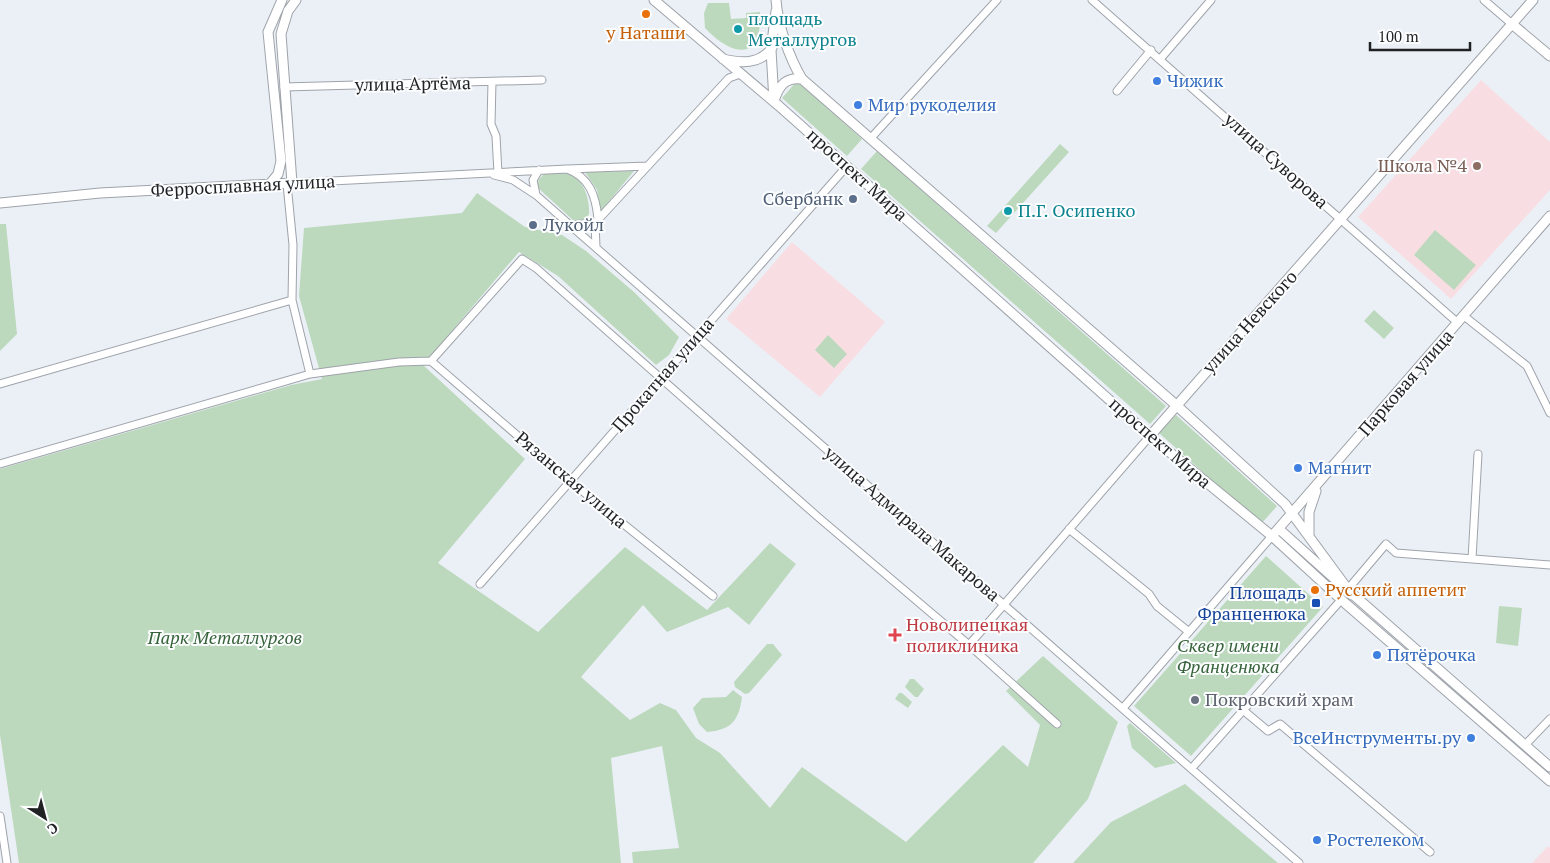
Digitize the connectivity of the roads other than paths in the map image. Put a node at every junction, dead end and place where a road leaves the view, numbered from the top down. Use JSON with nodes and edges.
{"nodes":[{"id":1,"x":282,"y":0,"type":"edge"},
{"id":2,"x":296,"y":0,"type":"edge"},
{"id":3,"x":654,"y":0,"type":"edge"},
{"id":4,"x":997,"y":0,"type":"edge"},
{"id":5,"x":1092,"y":0,"type":"edge"},
{"id":6,"x":1211,"y":0,"type":"edge"},
{"id":7,"x":1484,"y":0,"type":"edge"},
{"id":8,"x":1532,"y":0,"type":"edge"},
{"id":9,"x":776,"y":3,"type":"edge"},
{"id":10,"x":1512,"y":24,"type":"junction"},
{"id":11,"x":782,"y":29,"type":"junction"},
{"id":12,"x":771,"y":50,"type":"junction"},
{"id":13,"x":1151,"y":50,"type":"junction"},
{"id":14,"x":1550,"y":56,"type":"edge"},
{"id":15,"x":720,"y":58,"type":"junction"},
{"id":16,"x":1161,"y":58,"type":"junction"},
{"id":17,"x":760,"y":60,"type":"junction"},
{"id":18,"x":740,"y":74,"type":"junction"},
{"id":19,"x":802,"y":79,"type":"junction"},
{"id":20,"x":542,"y":80,"type":"dead end"},
{"id":21,"x":492,"y":82,"type":"junction"},
{"id":22,"x":284,"y":87,"type":"junction"},
{"id":23,"x":1117,"y":91,"type":"dead end"},
{"id":24,"x":774,"y":101,"type":"junction"},
{"id":25,"x":870,"y":139,"type":"junction"},
{"id":26,"x":648,"y":166,"type":"junction"},
{"id":27,"x":847,"y":166,"type":"junction"},
{"id":28,"x":567,"y":169,"type":"junction"},
{"id":29,"x":539,"y":170,"type":"junction"},
{"id":30,"x":487,"y":173,"type":"junction"},
{"id":31,"x":498,"y":173,"type":"junction"},
{"id":32,"x":289,"y":183,"type":"junction"},
{"id":33,"x":269,"y":185,"type":"junction"},
{"id":34,"x":536,"y":195,"type":"junction"},
{"id":35,"x":0,"y":203,"type":"edge"},
{"id":36,"x":1550,"y":216,"type":"edge"},
{"id":37,"x":1341,"y":219,"type":"junction"},
{"id":38,"x":596,"y":221,"type":"junction"},
{"id":39,"x":570,"y":225,"type":"junction"},
{"id":40,"x":596,"y":247,"type":"junction"},
{"id":41,"x":292,"y":300,"type":"junction"},
{"id":42,"x":1461,"y":320,"type":"junction"},
{"id":43,"x":697,"y":336,"type":"junction"},
{"id":44,"x":432,"y":361,"type":"junction"},
{"id":45,"x":310,"y":374,"type":"junction"},
{"id":46,"x":661,"y":377,"type":"junction"},
{"id":47,"x":0,"y":384,"type":"edge"},
{"id":48,"x":1176,"y":405,"type":"junction"},
{"id":49,"x":1550,"y":413,"type":"edge"},
{"id":50,"x":1150,"y":436,"type":"junction"},
{"id":51,"x":1478,"y":454,"type":"dead end"},
{"id":52,"x":0,"y":464,"type":"edge"},
{"id":53,"x":570,"y":481,"type":"junction"},
{"id":54,"x":1318,"y":486,"type":"junction"},
{"id":55,"x":1292,"y":514,"type":"junction"},
{"id":56,"x":1069,"y":529,"type":"junction"},
{"id":57,"x":1279,"y":529,"type":"junction"},
{"id":58,"x":1272,"y":536,"type":"junction"},
{"id":59,"x":1309,"y":536,"type":"junction"},
{"id":60,"x":1472,"y":558,"type":"junction"},
{"id":61,"x":1550,"y":565,"type":"edge"},
{"id":62,"x":480,"y":584,"type":"dead end"},
{"id":63,"x":1350,"y":592,"type":"junction"},
{"id":64,"x":713,"y":596,"type":"dead end"},
{"id":65,"x":1341,"y":600,"type":"junction"},
{"id":66,"x":1004,"y":604,"type":"junction"},
{"id":67,"x":1189,"y":632,"type":"junction"},
{"id":68,"x":968,"y":645,"type":"junction"},
{"id":69,"x":1123,"y":708,"type":"junction"},
{"id":70,"x":1243,"y":710,"type":"junction"},
{"id":71,"x":1550,"y":719,"type":"edge"},
{"id":72,"x":1057,"y":724,"type":"dead end"},
{"id":73,"x":1526,"y":745,"type":"junction"},
{"id":74,"x":1550,"y":767,"type":"edge"},
{"id":75,"x":1192,"y":768,"type":"junction"},
{"id":76,"x":1550,"y":781,"type":"edge"},
{"id":77,"x":0,"y":816,"type":"edge"},
{"id":78,"x":1430,"y":852,"type":"dead end"},
{"id":79,"x":6,"y":863,"type":"edge"},
{"id":80,"x":1299,"y":863,"type":"edge"}],
"edges":[{"from":1,"to":33,"type":"main road"},
{"from":2,"to":22,"type":"main road"},
{"from":3,"to":15,"type":"main road"},
{"from":4,"to":25,"type":"street"},
{"from":5,"to":13,"type":"street","name":"улица Суворова"},
{"from":6,"to":16,"type":"street"},
{"from":7,"to":10,"type":"street"},
{"from":8,"to":10,"type":"main road","name":"улица Невского"},
{"from":9,"to":11,"type":"main road","name":"проспект Мира"},
{"from":9,"to":12,"type":"main road"},
{"from":10,"to":14,"type":"main road"},
{"from":10,"to":37,"type":"main road","name":"улица Невского"},
{"from":11,"to":12,"type":"main road"},
{"from":11,"to":19,"type":"main road","name":"проспект Мира"},
{"from":12,"to":17,"type":"main road"},
{"from":12,"to":24,"type":"main road"},
{"from":13,"to":16,"type":"street","name":"улица Суворова"},
{"from":13,"to":23,"type":"street"},
{"from":15,"to":17,"type":"main road"},
{"from":15,"to":18,"type":"main road","name":"проспект Мира"},
{"from":16,"to":37,"type":"street","name":"улица Суворова"},
{"from":17,"to":18,"type":"main road"},
{"from":18,"to":24,"type":"main road","name":"проспект Мира"},
{"from":18,"to":26,"type":"street"},
{"from":19,"to":24,"type":"main road"},
{"from":19,"to":25,"type":"main road","name":"проспект Мира"},
{"from":20,"to":21,"type":"street","name":"улица Артёма"},
{"from":21,"to":22,"type":"street","name":"улица Артёма"},
{"from":21,"to":31,"type":"street"},
{"from":22,"to":32,"type":"main road"},
{"from":24,"to":27,"type":"main road","name":"проспект Мира"},
{"from":25,"to":48,"type":"main road","name":"проспект Мира"},
{"from":26,"to":28,"type":"street"},
{"from":26,"to":38,"type":"street"},
{"from":27,"to":43,"type":"street","name":"Прокатная улица"},
{"from":27,"to":50,"type":"main road","name":"проспект Мира"},
{"from":28,"to":29,"type":"street","name":"Ферросплавная улица"},
{"from":28,"to":38,"type":"street"},
{"from":29,"to":31,"type":"street","name":"Ферросплавная улица"},
{"from":29,"to":34,"type":"street"},
{"from":30,"to":31,"type":"street","name":"Ферросплавная улица"},
{"from":30,"to":32,"type":"street","name":"Ферросплавная улица"},
{"from":30,"to":34,"type":"street"},
{"from":32,"to":33,"type":"main road","name":"Ферросплавная улица"},
{"from":32,"to":41,"type":"street"},
{"from":33,"to":35,"type":"main road","name":"Ферросплавная улица"},
{"from":34,"to":39,"type":"street","name":"улица Адмирала Макарова"},
{"from":36,"to":42,"type":"main road","name":"Парковая улица"},
{"from":37,"to":42,"type":"street","name":"улица Суворова"},
{"from":37,"to":48,"type":"main road","name":"улица Невского"},
{"from":38,"to":39,"type":"street"},
{"from":38,"to":40,"type":"street"},
{"from":39,"to":40,"type":"street","name":"улица Адмирала Макарова"},
{"from":40,"to":43,"type":"street","name":"улица Адмирала Макарова"},
{"from":41,"to":45,"type":"street"},
{"from":41,"to":47,"type":"street"},
{"from":42,"to":49,"type":"street","name":"улица Суворова"},
{"from":42,"to":54,"type":"main road","name":"Парковая улица"},
{"from":43,"to":46,"type":"street","name":"Прокатная улица"},
{"from":43,"to":66,"type":"street","name":"улица Адмирала Макарова"},
{"from":44,"to":45,"type":"street"},
{"from":44,"to":46,"type":"street"},
{"from":44,"to":53,"type":"street","name":"Рязанская улица"},
{"from":45,"to":52,"type":"street"},
{"from":46,"to":53,"type":"street","name":"Прокатная улица"},
{"from":46,"to":68,"type":"street"},
{"from":48,"to":50,"type":"main road","name":"улица Невского"},
{"from":48,"to":55,"type":"main road","name":"проспект Мира"},
{"from":50,"to":56,"type":"street","name":"улица Невского"},
{"from":50,"to":58,"type":"main road","name":"проспект Мира"},
{"from":51,"to":60,"type":"street"},
{"from":53,"to":62,"type":"street","name":"Прокатная улица"},
{"from":53,"to":64,"type":"street","name":"Рязанская улица"},
{"from":54,"to":55,"type":"main road","name":"Парковая улица"},
{"from":54,"to":59,"type":"main road"},
{"from":55,"to":57,"type":"main road","name":"Парковая улица"},
{"from":55,"to":59,"type":"main road","name":"проспект Мира"},
{"from":56,"to":66,"type":"street","name":"улица Невского"},
{"from":56,"to":67,"type":"street"},
{"from":57,"to":58,"type":"main road","name":"Парковая улица"},
{"from":57,"to":63,"type":"main road","name":"проспект Мира"},
{"from":58,"to":65,"type":"main road","name":"проспект Мира"},
{"from":58,"to":67,"type":"street","name":"Парковая улица"},
{"from":59,"to":63,"type":"main road","name":"проспект Мира"},
{"from":60,"to":61,"type":"street"},
{"from":60,"to":63,"type":"street"},
{"from":63,"to":73,"type":"main road","name":"проспект Мира"},
{"from":65,"to":70,"type":"street"},
{"from":65,"to":76,"type":"main road","name":"проспект Мира"},
{"from":66,"to":68,"type":"street","name":"улица Невского"},
{"from":66,"to":69,"type":"street","name":"улица Адмирала Макарова"},
{"from":67,"to":69,"type":"street","name":"Парковая улица"},
{"from":68,"to":72,"type":"street"},
{"from":69,"to":75,"type":"street","name":"улица Адмирала Макарова"},
{"from":70,"to":75,"type":"street"},
{"from":70,"to":78,"type":"street"},
{"from":71,"to":73,"type":"street"},
{"from":73,"to":74,"type":"main road","name":"проспект Мира"},
{"from":75,"to":80,"type":"street","name":"улица Адмирала Макарова"},
{"from":77,"to":79,"type":"street"}]}
